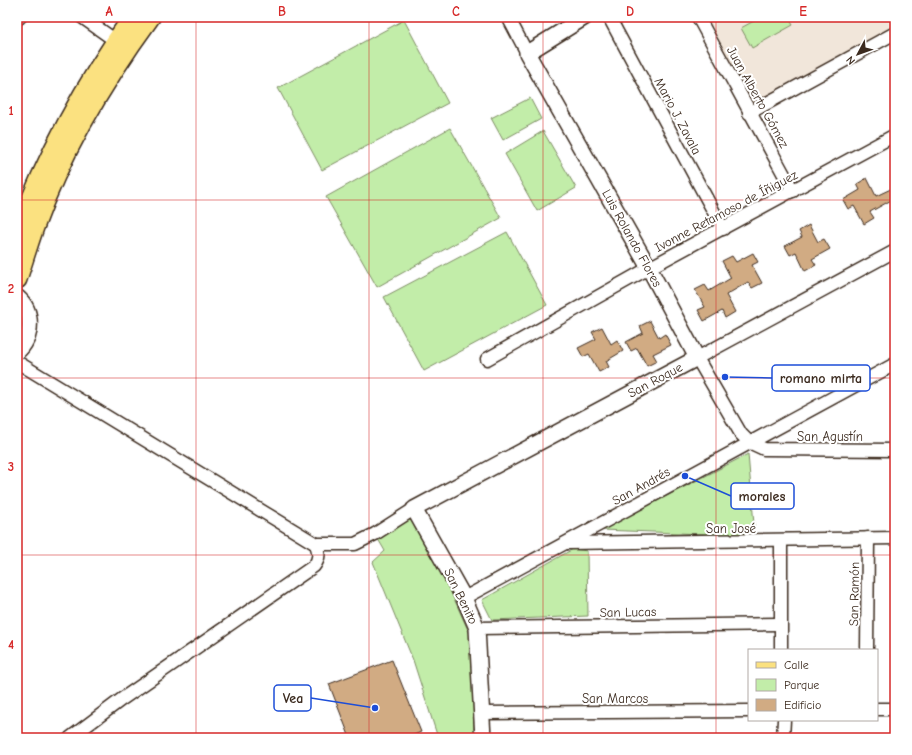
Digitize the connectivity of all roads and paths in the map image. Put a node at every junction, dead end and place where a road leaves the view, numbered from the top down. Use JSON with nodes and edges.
{"nodes":[{"id":1,"x":20,"y":17,"type":"edge"},
{"id":2,"x":82,"y":17,"type":"edge"},
{"id":3,"x":132,"y":17,"type":"edge"},
{"id":4,"x":150,"y":17,"type":"edge"},
{"id":5,"x":508,"y":17,"type":"edge"},
{"id":6,"x":585,"y":17,"type":"edge"},
{"id":7,"x":609,"y":17,"type":"edge"},
{"id":8,"x":698,"y":17,"type":"edge"},
{"id":9,"x":17,"y":19,"type":"edge"},
{"id":10,"x":895,"y":33,"type":"edge"},
{"id":11,"x":116,"y":40,"type":"junction"},
{"id":12,"x":527,"y":53,"type":"junction"},
{"id":13,"x":749,"y":113,"type":"junction"},
{"id":14,"x":895,"y":135,"type":"edge"},
{"id":15,"x":793,"y":191,"type":"junction"},
{"id":16,"x":723,"y":229,"type":"junction"},
{"id":17,"x":17,"y":235,"type":"edge"},
{"id":18,"x":895,"y":251,"type":"edge"},
{"id":19,"x":649,"y":268,"type":"junction"},
{"id":20,"x":17,"y":279,"type":"edge"},
{"id":21,"x":17,"y":297,"type":"edge"},
{"id":22,"x":17,"y":352,"type":"edge"},
{"id":23,"x":697,"y":358,"type":"junction"},
{"id":24,"x":487,"y":359,"type":"dead end"},
{"id":25,"x":17,"y":362,"type":"edge"},
{"id":26,"x":895,"y":364,"type":"edge"},
{"id":27,"x":750,"y":442,"type":"junction"},
{"id":28,"x":764,"y":449,"type":"joint"},
{"id":29,"x":895,"y":450,"type":"edge"},
{"id":30,"x":414,"y":509,"type":"junction"},
{"id":31,"x":868,"y":538,"type":"junction"},
{"id":32,"x":895,"y":538,"type":"edge"},
{"id":33,"x":781,"y":541,"type":"junction"},
{"id":34,"x":566,"y":543,"type":"junction"},
{"id":35,"x":316,"y":544,"type":"junction"},
{"id":36,"x":464,"y":598,"type":"junction"},
{"id":37,"x":780,"y":624,"type":"junction"},
{"id":38,"x":477,"y":628,"type":"junction"},
{"id":39,"x":781,"y":649,"type":"edge"},
{"id":40,"x":867,"y":649,"type":"edge"},
{"id":41,"x":878,"y":709,"type":"edge"},
{"id":42,"x":895,"y":709,"type":"edge"},
{"id":43,"x":748,"y":711,"type":"edge"},
{"id":44,"x":482,"y":713,"type":"junction"},
{"id":45,"x":784,"y":721,"type":"edge"},
{"id":46,"x":70,"y":738,"type":"edge"},
{"id":47,"x":483,"y":738,"type":"edge"},
{"id":48,"x":783,"y":738,"type":"edge"}],
"edges":[{"from":1,"to":9,"type":"street"},
{"from":2,"to":11,"type":"street"},
{"from":3,"to":11,"type":"main road"},
{"from":4,"to":20,"type":"main road"},
{"from":5,"to":12,"type":"street","name":"Luis Rolando Flores"},
{"from":6,"to":12,"type":"street"},
{"from":7,"to":16,"type":"street","name":"Mario J. Zavala"},
{"from":8,"to":13,"type":"street","name":"Juan Alberto Gómez"},
{"from":10,"to":13,"type":"street"},
{"from":11,"to":17,"type":"main road"},
{"from":12,"to":19,"type":"street","name":"Luis Rolando Flores"},
{"from":13,"to":15,"type":"street","name":"Juan Alberto Gómez"},
{"from":14,"to":15,"type":"street","name":"Ivonne Retamoso de Íñiguez"},
{"from":15,"to":16,"type":"street","name":"Ivonne Retamoso de Íñiguez"},
{"from":16,"to":19,"type":"street","name":"Ivonne Retamoso de Íñiguez"},
{"from":18,"to":23,"type":"street","name":"San Roque"},
{"from":19,"to":23,"type":"street","name":"Luis Rolando Flores"},
{"from":19,"to":24,"type":"street","name":"Ivonne Retamoso de Íñiguez"},
{"from":21,"to":22,"type":"street"},
{"from":23,"to":27,"type":"street","name":"Luis Rolando Flores"},
{"from":23,"to":30,"type":"street","name":"San Roque"},
{"from":25,"to":35,"type":"street"},
{"from":26,"to":27,"type":"street","name":"San Andrés"},
{"from":27,"to":28,"type":"street","name":"Luis Rolando Flores"},
{"from":27,"to":34,"type":"street","name":"San Andrés"},
{"from":28,"to":29,"type":"street","name":"San Agustín"},
{"from":30,"to":35,"type":"street"},
{"from":30,"to":36,"type":"street","name":"San Benito"},
{"from":31,"to":32,"type":"street","name":"San José"},
{"from":31,"to":33,"type":"street","name":"San José"},
{"from":31,"to":40,"type":"street","name":"San Ramón"},
{"from":33,"to":34,"type":"street","name":"San José"},
{"from":33,"to":37,"type":"street"},
{"from":34,"to":36,"type":"street","name":"San Andrés"},
{"from":35,"to":46,"type":"street"},
{"from":36,"to":38,"type":"street","name":"San Benito"},
{"from":37,"to":38,"type":"street","name":"San Lucas"},
{"from":37,"to":39,"type":"street"},
{"from":38,"to":44,"type":"street","name":"San Benito"},
{"from":41,"to":42,"type":"street"},
{"from":43,"to":44,"type":"street","name":"San Marcos"},
{"from":44,"to":47,"type":"street","name":"San Benito"},
{"from":45,"to":48,"type":"street"}]}
